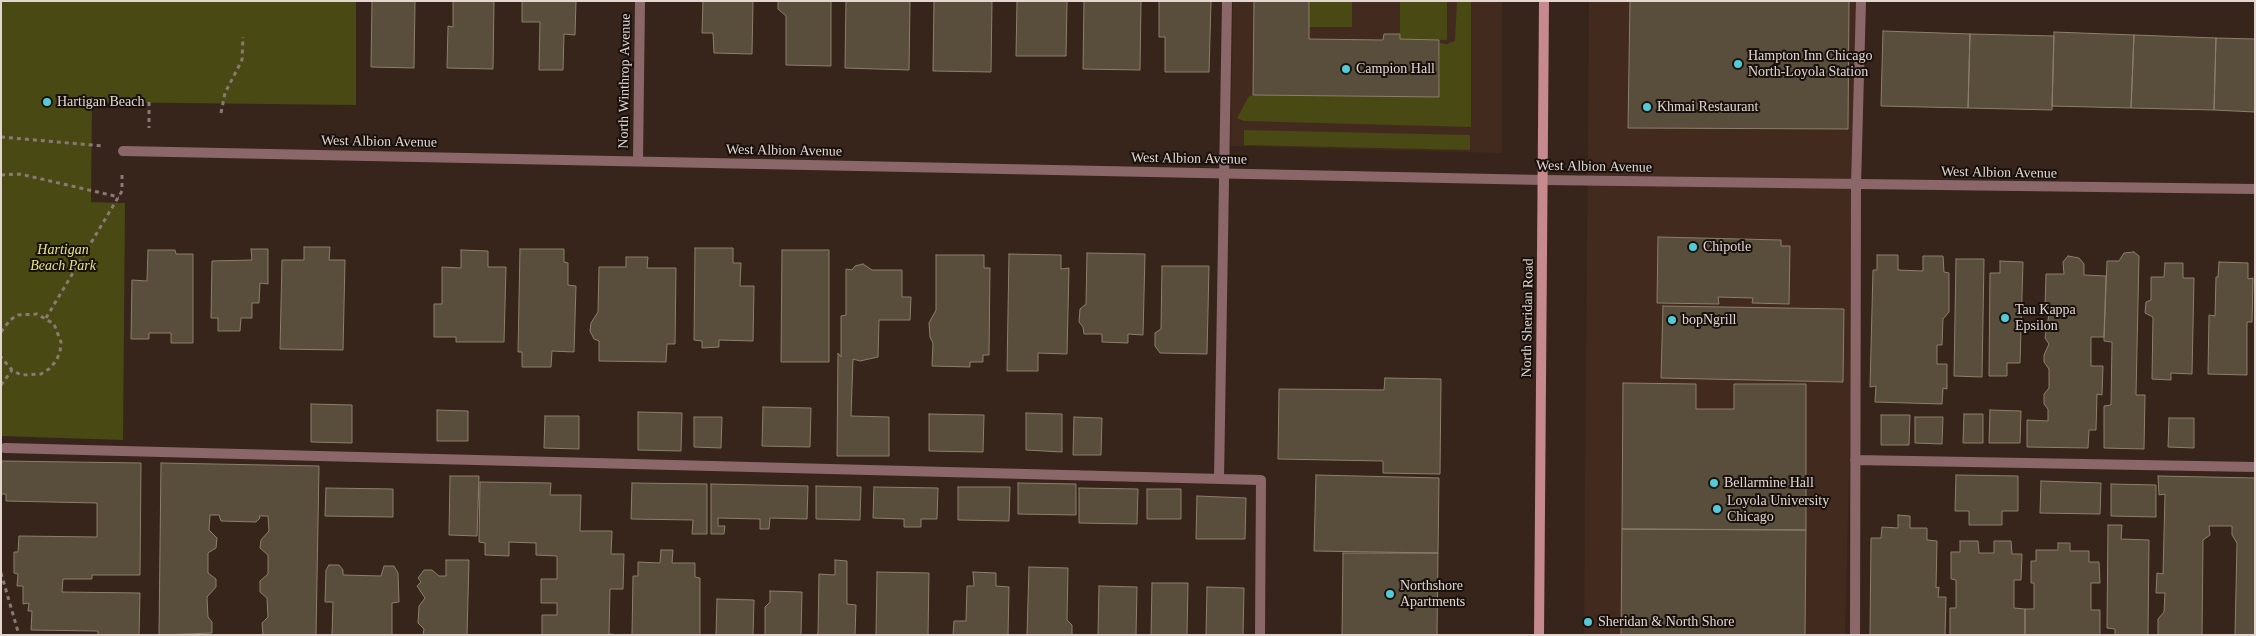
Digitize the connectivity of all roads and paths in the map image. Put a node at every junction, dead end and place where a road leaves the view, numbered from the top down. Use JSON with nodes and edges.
{"nodes":[{"id":1,"x":640,"y":1,"type":"edge"},
{"id":2,"x":1227,"y":1,"type":"edge"},
{"id":3,"x":1544,"y":1,"type":"edge"},
{"id":4,"x":1861,"y":1,"type":"edge"},
{"id":5,"x":243,"y":37,"type":"dead end"},
{"id":6,"x":221,"y":113,"type":"dead end"},
{"id":7,"x":1,"y":138,"type":"edge"},
{"id":8,"x":123,"y":151,"type":"junction"},
{"id":9,"x":638,"y":161,"type":"junction"},
{"id":10,"x":1224,"y":173,"type":"junction"},
{"id":11,"x":1,"y":175,"type":"edge"},
{"id":12,"x":1543,"y":180,"type":"junction"},
{"id":13,"x":1856,"y":185,"type":"junction"},
{"id":14,"x":2255,"y":189,"type":"edge"},
{"id":15,"x":118,"y":197,"type":"junction"},
{"id":16,"x":46,"y":318,"type":"junction"},
{"id":17,"x":1,"y":332,"type":"edge"},
{"id":18,"x":1,"y":357,"type":"edge"},
{"id":19,"x":12,"y":370,"type":"junction"},
{"id":20,"x":1,"y":385,"type":"edge"},
{"id":21,"x":5,"y":448,"type":"dead end"},
{"id":22,"x":1855,"y":460,"type":"junction"},
{"id":23,"x":2255,"y":467,"type":"edge"},
{"id":24,"x":1219,"y":478,"type":"junction"},
{"id":25,"x":1,"y":573,"type":"edge"},
{"id":26,"x":19,"y":635,"type":"edge"},
{"id":27,"x":1260,"y":635,"type":"edge"},
{"id":28,"x":1539,"y":635,"type":"edge"},
{"id":29,"x":1855,"y":635,"type":"edge"}],
"edges":[{"from":1,"to":9,"type":"street","name":"North Winthrop Avenue"},
{"from":2,"to":10,"type":"street"},
{"from":3,"to":12,"type":"main road","name":"North Sheridan Road"},
{"from":4,"to":13,"type":"street"},
{"from":5,"to":6,"type":"path"},
{"from":7,"to":8,"type":"path"},
{"from":8,"to":9,"type":"street","name":"West Albion Avenue"},
{"from":8,"to":15,"type":"path"},
{"from":9,"to":10,"type":"street","name":"West Albion Avenue"},
{"from":10,"to":12,"type":"street","name":"West Albion Avenue"},
{"from":10,"to":24,"type":"street"},
{"from":11,"to":15,"type":"path"},
{"from":12,"to":13,"type":"street","name":"West Albion Avenue"},
{"from":12,"to":28,"type":"main road","name":"North Sheridan Road"},
{"from":13,"to":14,"type":"street","name":"West Albion Avenue"},
{"from":13,"to":22,"type":"street"},
{"from":15,"to":16,"type":"path"},
{"from":16,"to":17,"type":"path"},
{"from":16,"to":19,"type":"path"},
{"from":18,"to":19,"type":"path"},
{"from":19,"to":20,"type":"path"},
{"from":21,"to":24,"type":"street"},
{"from":22,"to":23,"type":"street"},
{"from":22,"to":29,"type":"street"},
{"from":24,"to":27,"type":"street"},
{"from":25,"to":26,"type":"path"}]}
